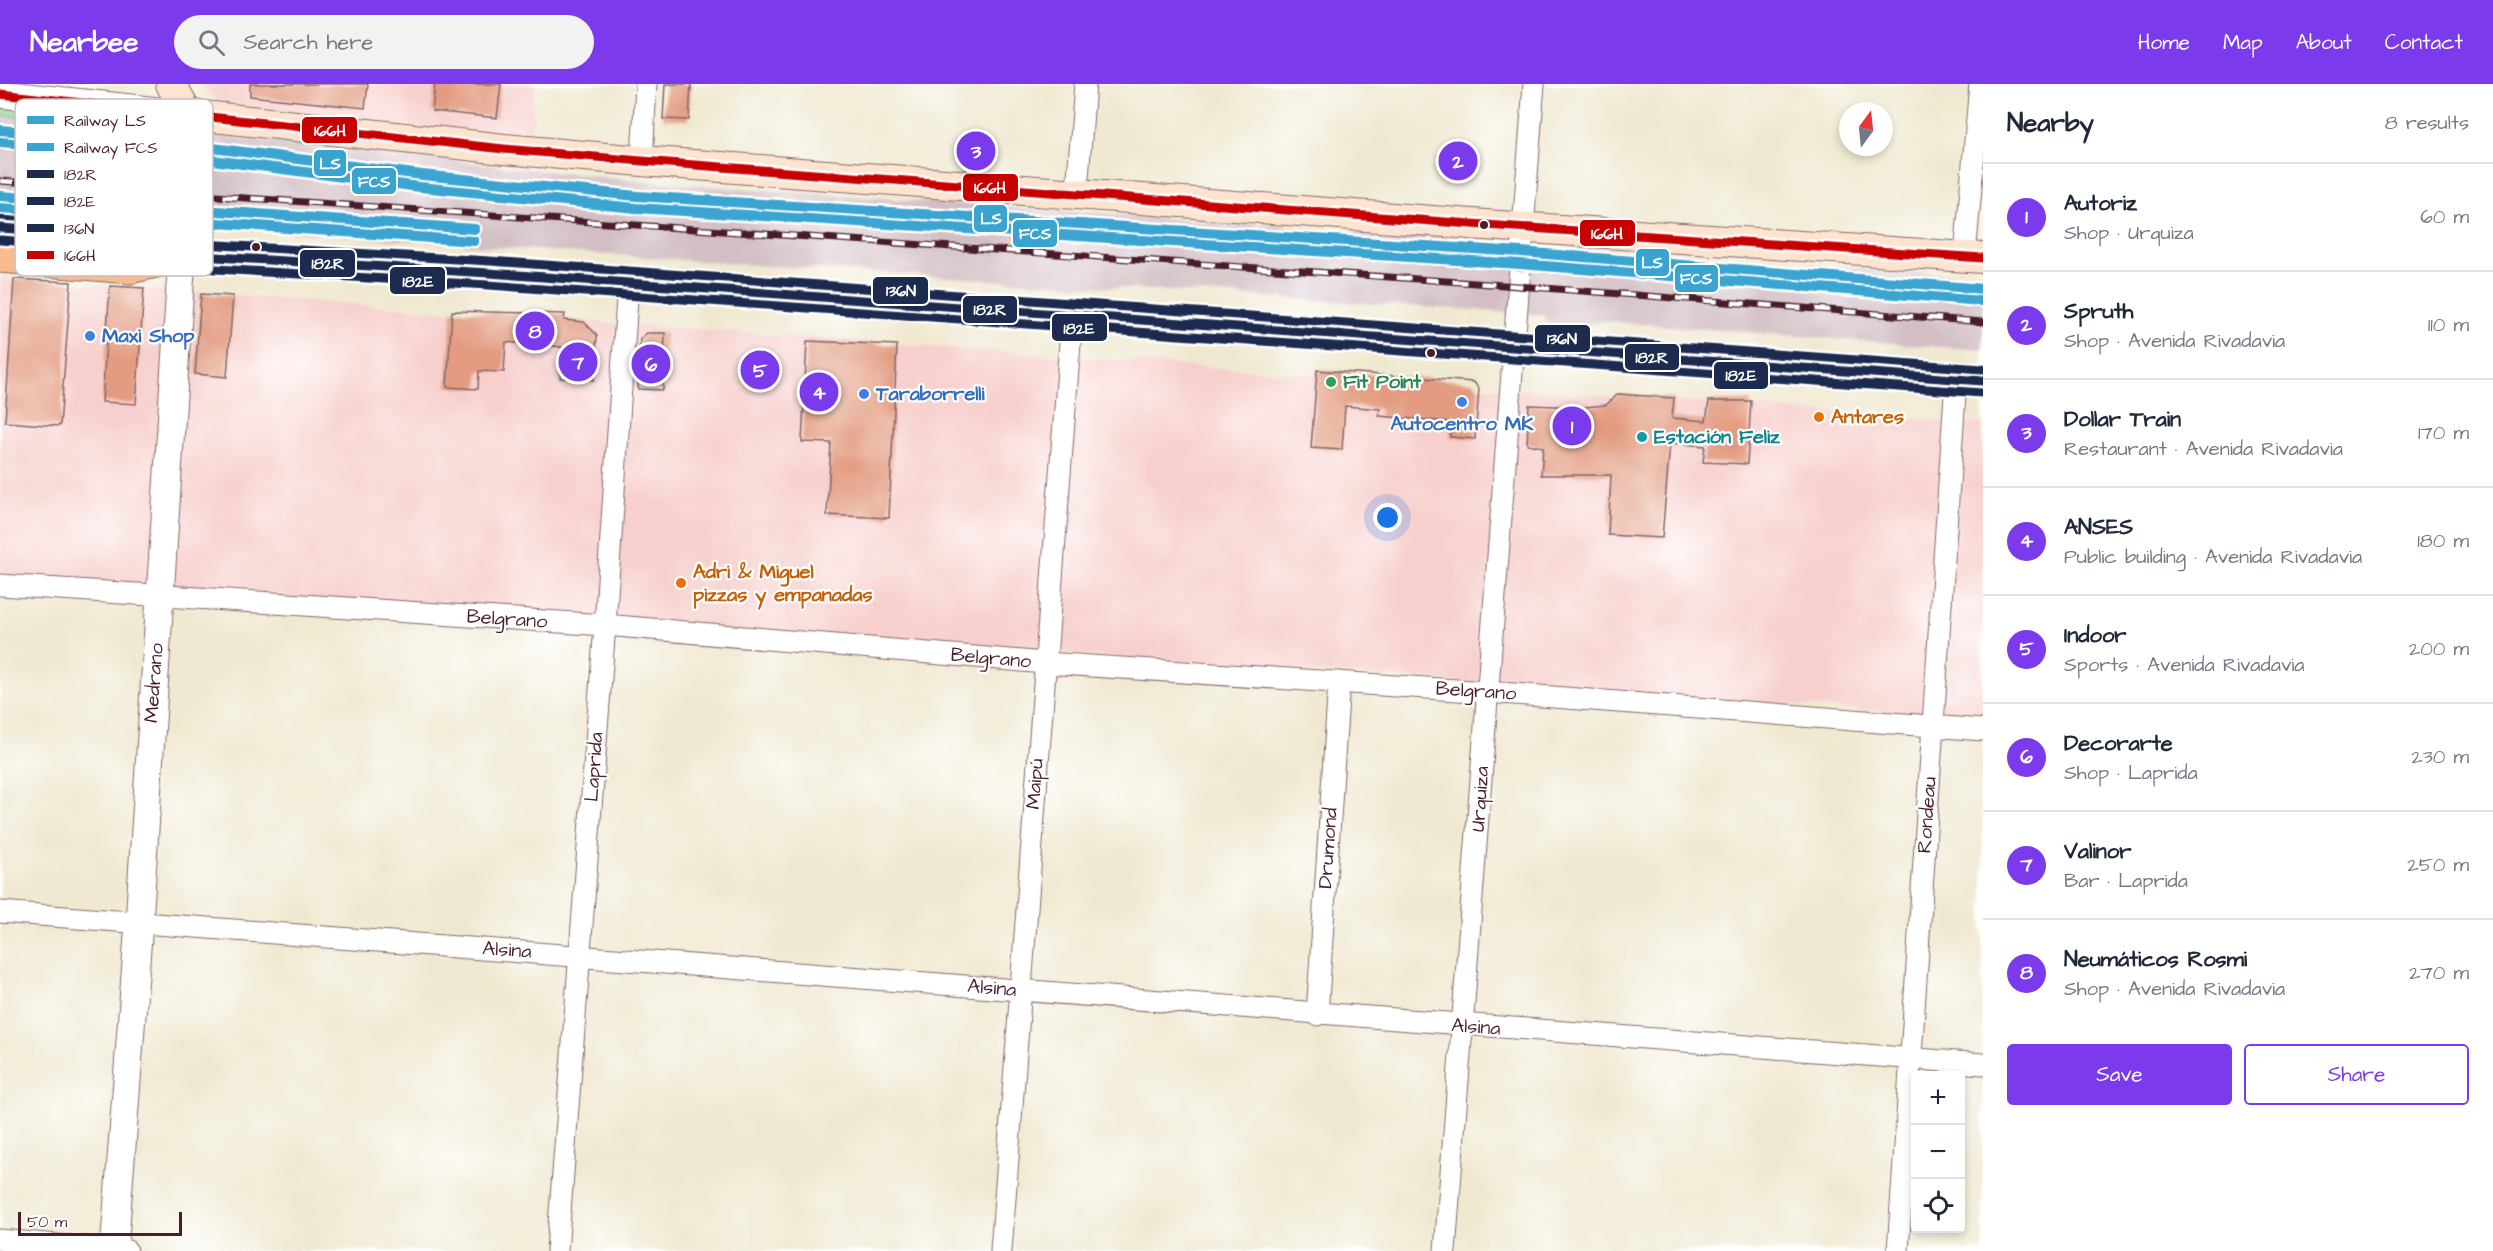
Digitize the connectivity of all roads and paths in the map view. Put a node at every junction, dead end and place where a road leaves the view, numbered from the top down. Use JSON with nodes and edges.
{"nodes":[{"id":1,"x":171,"y":84,"type":"edge"},
{"id":2,"x":646,"y":84,"type":"edge"},
{"id":3,"x":1085,"y":84,"type":"edge"},
{"id":4,"x":1534,"y":84,"type":"edge"},
{"id":5,"x":1980,"y":84,"type":"edge"},
{"id":6,"x":0,"y":94,"type":"edge"},
{"id":7,"x":46,"y":99,"type":"edge"},
{"id":8,"x":178,"y":99,"type":"edge"},
{"id":9,"x":213,"y":117,"type":"edge"},
{"id":10,"x":642,"y":161,"type":"junction"},
{"id":11,"x":1077,"y":192,"type":"junction"},
{"id":12,"x":1523,"y":227,"type":"junction"},
{"id":13,"x":0,"y":228,"type":"edge"},
{"id":14,"x":15,"y":229,"type":"edge"},
{"id":15,"x":0,"y":256,"type":"edge"},
{"id":16,"x":15,"y":257,"type":"edge"},
{"id":17,"x":213,"y":257,"type":"edge"},
{"id":18,"x":1974,"y":257,"type":"edge"},
{"id":19,"x":181,"y":276,"type":"edge"},
{"id":20,"x":628,"y":284,"type":"junction"},
{"id":21,"x":1072,"y":316,"type":"junction"},
{"id":22,"x":1512,"y":346,"type":"junction"},
{"id":23,"x":1970,"y":380,"type":"edge"},
{"id":24,"x":0,"y":585,"type":"edge"},
{"id":25,"x":160,"y":597,"type":"junction"},
{"id":26,"x":605,"y":625,"type":"junction"},
{"id":27,"x":1045,"y":663,"type":"junction"},
{"id":28,"x":1339,"y":682,"type":"junction"},
{"id":29,"x":1487,"y":692,"type":"junction"},
{"id":30,"x":1933,"y":725,"type":"junction"},
{"id":31,"x":1983,"y":730,"type":"edge"},
{"id":32,"x":0,"y":912,"type":"edge"},
{"id":33,"x":139,"y":923,"type":"junction"},
{"id":34,"x":580,"y":955,"type":"junction"},
{"id":35,"x":1019,"y":990,"type":"junction"},
{"id":36,"x":1317,"y":1015,"type":"junction"},
{"id":37,"x":1463,"y":1026,"type":"junction"},
{"id":38,"x":1910,"y":1060,"type":"junction"},
{"id":39,"x":1983,"y":1064,"type":"edge"},
{"id":40,"x":0,"y":1240,"type":"edge"},
{"id":41,"x":118,"y":1251,"type":"edge"},
{"id":42,"x":557,"y":1251,"type":"edge"},
{"id":43,"x":1001,"y":1251,"type":"edge"},
{"id":44,"x":1445,"y":1251,"type":"edge"},
{"id":45,"x":1898,"y":1251,"type":"edge"}],
"edges":[{"from":1,"to":8,"type":"main road","name":"Medrano"},
{"from":2,"to":10,"type":"street"},
{"from":3,"to":11,"type":"street"},
{"from":4,"to":12,"type":"street","name":"Urquiza"},
{"from":5,"to":18,"type":"street"},
{"from":6,"to":7,"type":"street"},
{"from":9,"to":10,"type":"main road"},
{"from":10,"to":11,"type":"main road"},
{"from":11,"to":12,"type":"main road"},
{"from":12,"to":18,"type":"main road"},
{"from":12,"to":22,"type":"street","name":"Urquiza"},
{"from":13,"to":14,"type":"main road"},
{"from":15,"to":16,"type":"main road"},
{"from":17,"to":20,"type":"main road"},
{"from":19,"to":25,"type":"street","name":"Medrano"},
{"from":20,"to":21,"type":"main road"},
{"from":20,"to":26,"type":"street","name":"Laprida"},
{"from":21,"to":22,"type":"main road"},
{"from":21,"to":27,"type":"street","name":"Maipú"},
{"from":22,"to":23,"type":"main road"},
{"from":22,"to":29,"type":"street","name":"Urquiza"},
{"from":23,"to":30,"type":"street","name":"Rondeau"},
{"from":24,"to":25,"type":"street","name":"Belgrano"},
{"from":25,"to":26,"type":"street","name":"Belgrano"},
{"from":25,"to":33,"type":"street","name":"Medrano"},
{"from":26,"to":27,"type":"street","name":"Belgrano"},
{"from":26,"to":34,"type":"street","name":"Laprida"},
{"from":27,"to":28,"type":"street","name":"Belgrano"},
{"from":27,"to":35,"type":"street","name":"Maipú"},
{"from":28,"to":29,"type":"street","name":"Belgrano"},
{"from":28,"to":36,"type":"street","name":"Drumond"},
{"from":29,"to":30,"type":"street","name":"Belgrano"},
{"from":29,"to":37,"type":"street","name":"Urquiza"},
{"from":30,"to":31,"type":"street","name":"Belgrano"},
{"from":30,"to":38,"type":"street","name":"Rondeau"},
{"from":32,"to":33,"type":"street","name":"Alsina"},
{"from":33,"to":34,"type":"street","name":"Alsina"},
{"from":33,"to":41,"type":"street","name":"Medrano"},
{"from":34,"to":35,"type":"street","name":"Alsina"},
{"from":34,"to":42,"type":"street","name":"Laprida"},
{"from":35,"to":36,"type":"street","name":"Alsina"},
{"from":35,"to":43,"type":"street","name":"Maipú"},
{"from":36,"to":37,"type":"street","name":"Alsina"},
{"from":37,"to":38,"type":"street","name":"Alsina"},
{"from":37,"to":44,"type":"street","name":"Urquiza"},
{"from":38,"to":39,"type":"street","name":"Alsina"},
{"from":38,"to":45,"type":"street","name":"Rondeau"},
{"from":40,"to":41,"type":"street"}]}
